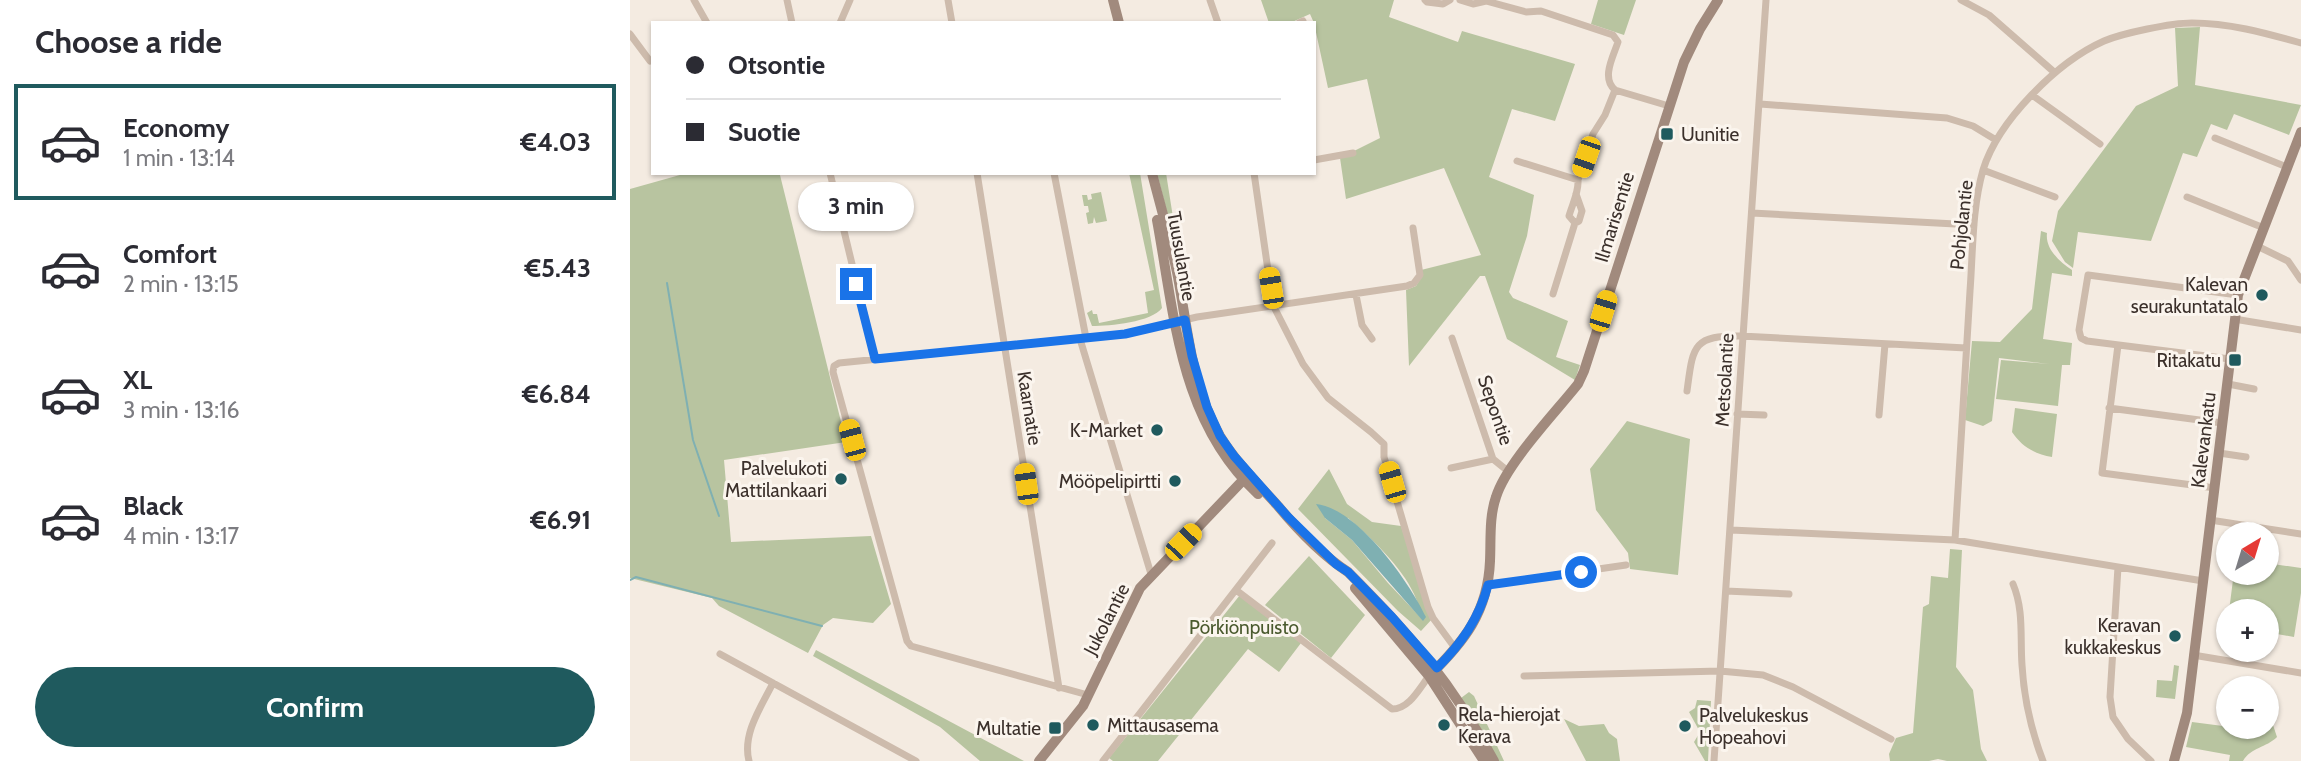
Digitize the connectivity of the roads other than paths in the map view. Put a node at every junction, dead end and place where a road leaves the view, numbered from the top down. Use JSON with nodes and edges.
{"nodes":[{"id":1,"x":694,"y":0,"type":"edge"},
{"id":2,"x":787,"y":0,"type":"edge"},
{"id":3,"x":850,"y":0,"type":"edge"},
{"id":4,"x":948,"y":0,"type":"edge"},
{"id":5,"x":1113,"y":0,"type":"edge"},
{"id":6,"x":1210,"y":0,"type":"edge"},
{"id":7,"x":1425,"y":0,"type":"edge"},
{"id":8,"x":1450,"y":0,"type":"edge"},
{"id":9,"x":1460,"y":0,"type":"edge"},
{"id":10,"x":1486,"y":0,"type":"edge"},
{"id":11,"x":1718,"y":0,"type":"edge"},
{"id":12,"x":1766,"y":0,"type":"edge"},
{"id":13,"x":1961,"y":0,"type":"edge"},
{"id":14,"x":706,"y":21,"type":"edge"},
{"id":15,"x":792,"y":21,"type":"edge"},
{"id":16,"x":841,"y":21,"type":"edge"},
{"id":17,"x":952,"y":21,"type":"edge"},
{"id":18,"x":1118,"y":21,"type":"edge"},
{"id":19,"x":1217,"y":21,"type":"edge"},
{"id":20,"x":630,"y":34,"type":"edge"},
{"id":21,"x":2301,"y":43,"type":"edge"},
{"id":22,"x":650,"y":61,"type":"dead end"},
{"id":23,"x":2054,"y":72,"type":"junction"},
{"id":24,"x":1615,"y":90,"type":"junction"},
{"id":25,"x":2032,"y":95,"type":"junction"},
{"id":26,"x":1760,"y":104,"type":"junction"},
{"id":27,"x":1669,"y":106,"type":"junction"},
{"id":28,"x":2301,"y":132,"type":"edge"},
{"id":29,"x":2215,"y":138,"type":"dead end"},
{"id":30,"x":1996,"y":139,"type":"junction"},
{"id":31,"x":2100,"y":144,"type":"dead end"},
{"id":32,"x":1353,"y":153,"type":"dead end"},
{"id":33,"x":1316,"y":160,"type":"edge"},
{"id":34,"x":1517,"y":161,"type":"dead end"},
{"id":35,"x":2287,"y":167,"type":"junction"},
{"id":36,"x":1983,"y":170,"type":"junction"},
{"id":37,"x":830,"y":175,"type":"edge"},
{"id":38,"x":976,"y":175,"type":"edge"},
{"id":39,"x":1054,"y":175,"type":"edge"},
{"id":40,"x":1151,"y":175,"type":"edge"},
{"id":41,"x":1254,"y":175,"type":"edge"},
{"id":42,"x":1578,"y":180,"type":"junction"},
{"id":43,"x":2055,"y":197,"type":"dead end"},
{"id":44,"x":2187,"y":197,"type":"dead end"},
{"id":45,"x":1752,"y":213,"type":"junction"},
{"id":46,"x":1974,"y":225,"type":"junction"},
{"id":47,"x":1413,"y":228,"type":"dead end"},
{"id":48,"x":2264,"y":228,"type":"junction"},
{"id":49,"x":2257,"y":246,"type":"junction"},
{"id":50,"x":2301,"y":280,"type":"edge"},
{"id":51,"x":1553,"y":294,"type":"dead end"},
{"id":52,"x":1356,"y":295,"type":"junction"},
{"id":53,"x":2238,"y":295,"type":"junction"},
{"id":54,"x":1273,"y":305,"type":"junction"},
{"id":55,"x":2234,"y":319,"type":"junction"},
{"id":56,"x":1181,"y":321,"type":"junction"},
{"id":57,"x":2301,"y":330,"type":"edge"},
{"id":58,"x":1741,"y":337,"type":"junction"},
{"id":59,"x":1452,"y":338,"type":"dead end"},
{"id":60,"x":1083,"y":339,"type":"junction"},
{"id":61,"x":1372,"y":339,"type":"dead end"},
{"id":62,"x":1885,"y":344,"type":"junction"},
{"id":63,"x":2118,"y":345,"type":"junction"},
{"id":64,"x":1005,"y":347,"type":"junction"},
{"id":65,"x":1966,"y":348,"type":"junction"},
{"id":66,"x":875,"y":359,"type":"junction"},
{"id":67,"x":2230,"y":359,"type":"junction"},
{"id":68,"x":2228,"y":384,"type":"junction"},
{"id":69,"x":2254,"y":389,"type":"dead end"},
{"id":70,"x":1687,"y":391,"type":"dead end"},
{"id":71,"x":2109,"y":408,"type":"junction"},
{"id":72,"x":1737,"y":414,"type":"junction"},
{"id":73,"x":1765,"y":415,"type":"dead end"},
{"id":74,"x":1879,"y":415,"type":"dead end"},
{"id":75,"x":2222,"y":423,"type":"junction"},
{"id":76,"x":2219,"y":453,"type":"junction"},
{"id":77,"x":2246,"y":457,"type":"dead end"},
{"id":78,"x":1493,"y":459,"type":"junction"},
{"id":79,"x":1451,"y":468,"type":"dead end"},
{"id":80,"x":1508,"y":472,"type":"junction"},
{"id":81,"x":1247,"y":477,"type":"junction"},
{"id":82,"x":2215,"y":488,"type":"junction"},
{"id":83,"x":2210,"y":520,"type":"junction"},
{"id":84,"x":1731,"y":530,"type":"junction"},
{"id":85,"x":2301,"y":534,"type":"edge"},
{"id":86,"x":1955,"y":540,"type":"junction"},
{"id":87,"x":1272,"y":543,"type":"dead end"},
{"id":88,"x":1626,"y":565,"type":"dead end"},
{"id":89,"x":2118,"y":567,"type":"junction"},
{"id":90,"x":1151,"y":573,"type":"junction"},
{"id":91,"x":2203,"y":581,"type":"junction"},
{"id":92,"x":2013,"y":584,"type":"dead end"},
{"id":93,"x":1488,"y":585,"type":"junction"},
{"id":94,"x":1236,"y":590,"type":"junction"},
{"id":95,"x":1726,"y":592,"type":"junction"},
{"id":96,"x":1789,"y":594,"type":"dead end"},
{"id":97,"x":1455,"y":648,"type":"junction"},
{"id":98,"x":720,"y":654,"type":"dead end"},
{"id":99,"x":2193,"y":655,"type":"junction"},
{"id":100,"x":1720,"y":671,"type":"junction"},
{"id":101,"x":1433,"y":672,"type":"junction"},
{"id":102,"x":2301,"y":673,"type":"edge"},
{"id":103,"x":1524,"y":676,"type":"dead end"},
{"id":104,"x":773,"y":683,"type":"junction"},
{"id":105,"x":1059,"y":688,"type":"junction"},
{"id":106,"x":1088,"y":695,"type":"junction"},
{"id":107,"x":1891,"y":739,"type":"dead end"},
{"id":108,"x":748,"y":761,"type":"edge"},
{"id":109,"x":916,"y":761,"type":"edge"},
{"id":110,"x":1039,"y":761,"type":"edge"},
{"id":111,"x":1103,"y":761,"type":"edge"},
{"id":112,"x":1484,"y":761,"type":"edge"},
{"id":113,"x":1494,"y":761,"type":"edge"},
{"id":114,"x":1714,"y":761,"type":"edge"},
{"id":115,"x":2043,"y":761,"type":"edge"},
{"id":116,"x":2151,"y":761,"type":"edge"},
{"id":117,"x":2174,"y":761,"type":"edge"}],
"edges":[{"from":1,"to":14,"type":"street"},
{"from":2,"to":15,"type":"street"},
{"from":3,"to":16,"type":"street"},
{"from":4,"to":17,"type":"street"},
{"from":5,"to":18,"type":"street"},
{"from":6,"to":19,"type":"street"},
{"from":7,"to":8,"type":"street"},
{"from":9,"to":10,"type":"street"},
{"from":10,"to":24,"type":"street"},
{"from":11,"to":27,"type":"street","name":"Ilmarisentie"},
{"from":12,"to":26,"type":"street","name":"Metsolantie"},
{"from":13,"to":23,"type":"street"},
{"from":20,"to":22,"type":"street"},
{"from":21,"to":23,"type":"street","name":"Pohjolantie"},
{"from":23,"to":25,"type":"street","name":"Pohjolantie"},
{"from":24,"to":27,"type":"street"},
{"from":24,"to":42,"type":"street"},
{"from":25,"to":30,"type":"street","name":"Pohjolantie"},
{"from":25,"to":31,"type":"street"},
{"from":26,"to":30,"type":"street"},
{"from":26,"to":45,"type":"street","name":"Metsolantie"},
{"from":27,"to":80,"type":"street","name":"Ilmarisentie"},
{"from":28,"to":35,"type":"street","name":"Kalevankatu"},
{"from":29,"to":35,"type":"street"},
{"from":30,"to":36,"type":"street","name":"Pohjolantie"},
{"from":32,"to":33,"type":"street"},
{"from":34,"to":42,"type":"street"},
{"from":35,"to":48,"type":"street","name":"Kalevankatu"},
{"from":36,"to":43,"type":"street"},
{"from":36,"to":46,"type":"street","name":"Pohjolantie"},
{"from":37,"to":66,"type":"street"},
{"from":38,"to":64,"type":"street","name":"Kaarnatie"},
{"from":39,"to":60,"type":"street"},
{"from":40,"to":56,"type":"street","name":"Tuusulantie"},
{"from":41,"to":54,"type":"street"},
{"from":42,"to":51,"type":"street"},
{"from":44,"to":48,"type":"street"},
{"from":45,"to":46,"type":"street"},
{"from":45,"to":58,"type":"street","name":"Metsolantie"},
{"from":46,"to":65,"type":"street","name":"Pohjolantie"},
{"from":47,"to":52,"type":"street"},
{"from":48,"to":49,"type":"street","name":"Kalevankatu"},
{"from":49,"to":50,"type":"street"},
{"from":49,"to":53,"type":"street","name":"Kalevankatu"},
{"from":52,"to":54,"type":"street"},
{"from":52,"to":61,"type":"street"},
{"from":53,"to":55,"type":"street","name":"Kalevankatu"},
{"from":53,"to":63,"type":"street"},
{"from":54,"to":56,"type":"street"},
{"from":54,"to":97,"type":"street"},
{"from":55,"to":57,"type":"street"},
{"from":55,"to":67,"type":"street","name":"Kalevankatu"},
{"from":56,"to":60,"type":"street"},
{"from":56,"to":81,"type":"street","name":"Tuusulantie"},
{"from":58,"to":62,"type":"street"},
{"from":58,"to":70,"type":"street"},
{"from":58,"to":72,"type":"street","name":"Metsolantie"},
{"from":59,"to":78,"type":"street","name":"Sepontie"},
{"from":60,"to":64,"type":"street"},
{"from":60,"to":90,"type":"street"},
{"from":62,"to":65,"type":"street"},
{"from":62,"to":74,"type":"street"},
{"from":63,"to":67,"type":"street"},
{"from":63,"to":71,"type":"street"},
{"from":64,"to":66,"type":"street"},
{"from":64,"to":105,"type":"street","name":"Kaarnatie"},
{"from":65,"to":86,"type":"street","name":"Pohjolantie"},
{"from":66,"to":105,"type":"street"},
{"from":67,"to":68,"type":"street","name":"Kalevankatu"},
{"from":68,"to":69,"type":"street"},
{"from":68,"to":75,"type":"street","name":"Kalevankatu"},
{"from":71,"to":75,"type":"street"},
{"from":71,"to":82,"type":"street"},
{"from":72,"to":73,"type":"street"},
{"from":72,"to":84,"type":"street","name":"Metsolantie"},
{"from":75,"to":76,"type":"street","name":"Kalevankatu"},
{"from":76,"to":77,"type":"street"},
{"from":76,"to":82,"type":"street","name":"Kalevankatu"},
{"from":78,"to":79,"type":"street"},
{"from":78,"to":80,"type":"street","name":"Sepontie"},
{"from":80,"to":93,"type":"street","name":"Sepontie"},
{"from":81,"to":90,"type":"street","name":"Jukolantie"},
{"from":81,"to":101,"type":"street","name":"Tuusulantie"},
{"from":82,"to":83,"type":"street","name":"Kalevankatu"},
{"from":83,"to":85,"type":"street"},
{"from":83,"to":91,"type":"street","name":"Kalevankatu"},
{"from":84,"to":86,"type":"street"},
{"from":84,"to":95,"type":"street","name":"Metsolantie"},
{"from":86,"to":89,"type":"street"},
{"from":87,"to":94,"type":"street"},
{"from":88,"to":93,"type":"street"},
{"from":89,"to":91,"type":"street"},
{"from":89,"to":116,"type":"street"},
{"from":90,"to":106,"type":"street","name":"Jukolantie"},
{"from":91,"to":99,"type":"street","name":"Kalevankatu"},
{"from":92,"to":115,"type":"street"},
{"from":93,"to":97,"type":"street","name":"Sepontie"},
{"from":94,"to":101,"type":"street"},
{"from":94,"to":111,"type":"street"},
{"from":95,"to":96,"type":"street"},
{"from":95,"to":100,"type":"street","name":"Metsolantie"},
{"from":97,"to":101,"type":"street","name":"Sepontie"},
{"from":98,"to":104,"type":"street"},
{"from":99,"to":102,"type":"street"},
{"from":99,"to":117,"type":"street","name":"Kalevankatu"},
{"from":100,"to":103,"type":"street"},
{"from":100,"to":107,"type":"street"},
{"from":100,"to":114,"type":"street","name":"Metsolantie"},
{"from":101,"to":112,"type":"street","name":"Tuusulantie"},
{"from":101,"to":113,"type":"street","name":"Tuusulantie"},
{"from":104,"to":108,"type":"street"},
{"from":104,"to":109,"type":"street"},
{"from":105,"to":106,"type":"street"},
{"from":106,"to":110,"type":"street","name":"Jukolantie"}]}
